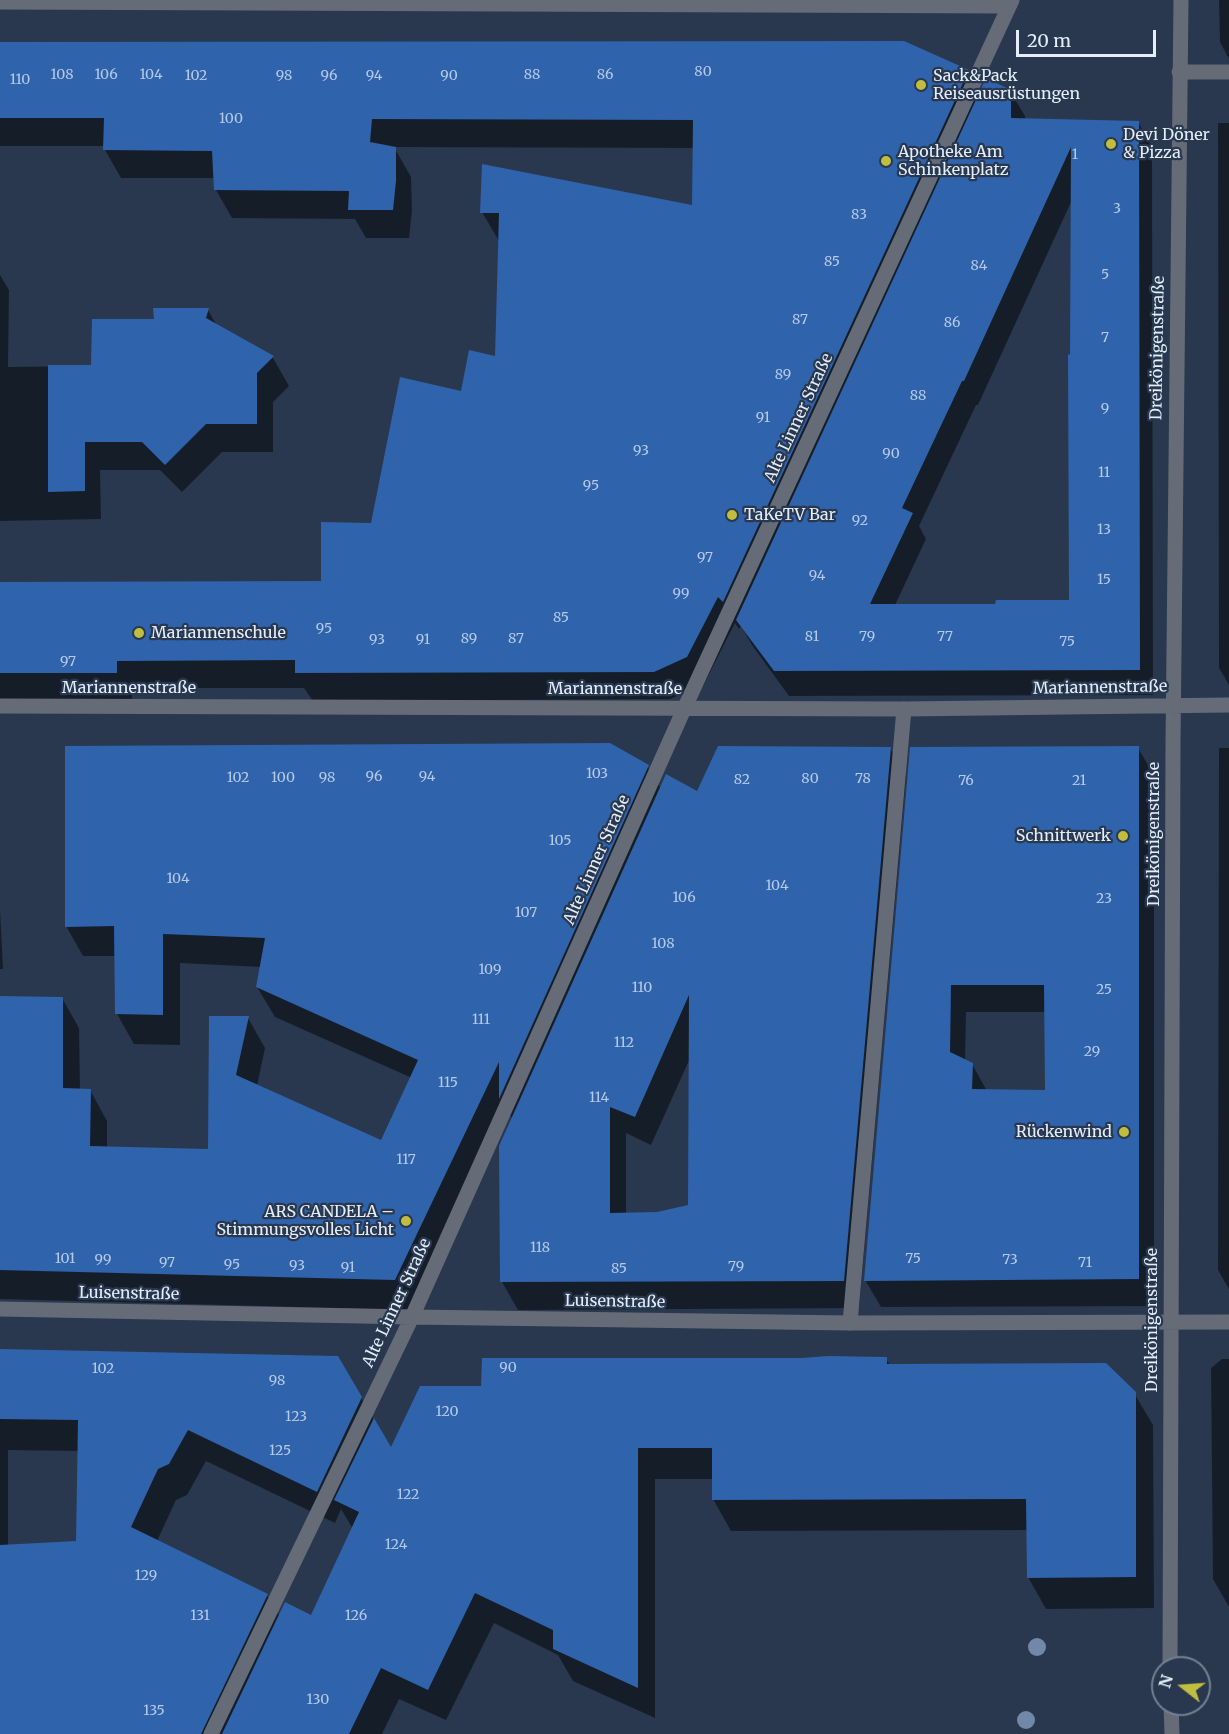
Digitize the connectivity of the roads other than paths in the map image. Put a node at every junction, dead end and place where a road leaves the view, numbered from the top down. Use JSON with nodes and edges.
{"nodes":[{"id":1,"x":1181,"y":0,"type":"edge"},
{"id":2,"x":0,"y":2,"type":"edge"},
{"id":3,"x":1011,"y":3,"type":"edge"},
{"id":4,"x":1179,"y":72,"type":"junction"},
{"id":5,"x":1229,"y":72,"type":"edge"},
{"id":6,"x":1173,"y":705,"type":"junction"},
{"id":7,"x":1229,"y":705,"type":"edge"},
{"id":8,"x":0,"y":706,"type":"edge"},
{"id":9,"x":685,"y":707,"type":"junction"},
{"id":10,"x":904,"y":709,"type":"junction"},
{"id":11,"x":0,"y":1309,"type":"edge"},
{"id":12,"x":412,"y":1317,"type":"junction"},
{"id":13,"x":1170,"y":1322,"type":"junction"},
{"id":14,"x":1229,"y":1322,"type":"edge"},
{"id":15,"x":850,"y":1323,"type":"junction"},
{"id":16,"x":1170,"y":1656,"type":"edge"},
{"id":17,"x":1171,"y":1716,"type":"edge"},
{"id":18,"x":211,"y":1734,"type":"edge"},
{"id":19,"x":1172,"y":1734,"type":"edge"}],
"edges":[{"from":1,"to":4,"type":"street","name":"Dreikönigenstraße"},
{"from":2,"to":3,"type":"street"},
{"from":3,"to":9,"type":"street","name":"Alte Linner Straße"},
{"from":4,"to":5,"type":"street"},
{"from":4,"to":6,"type":"street","name":"Dreikönigenstraße"},
{"from":6,"to":7,"type":"street","name":"Mariannenstraße"},
{"from":6,"to":10,"type":"street","name":"Mariannenstraße"},
{"from":6,"to":13,"type":"street","name":"Dreikönigenstraße"},
{"from":8,"to":9,"type":"street","name":"Mariannenstraße"},
{"from":9,"to":10,"type":"street","name":"Mariannenstraße"},
{"from":9,"to":12,"type":"street","name":"Alte Linner Straße"},
{"from":10,"to":15,"type":"street"},
{"from":11,"to":12,"type":"street","name":"Luisenstraße"},
{"from":12,"to":15,"type":"street","name":"Luisenstraße"},
{"from":12,"to":18,"type":"street","name":"Alte Linner Straße"},
{"from":13,"to":14,"type":"street","name":"Luisenstraße"},
{"from":13,"to":15,"type":"street","name":"Luisenstraße"},
{"from":13,"to":16,"type":"street","name":"Dreikönigenstraße"},
{"from":17,"to":19,"type":"street"}]}
